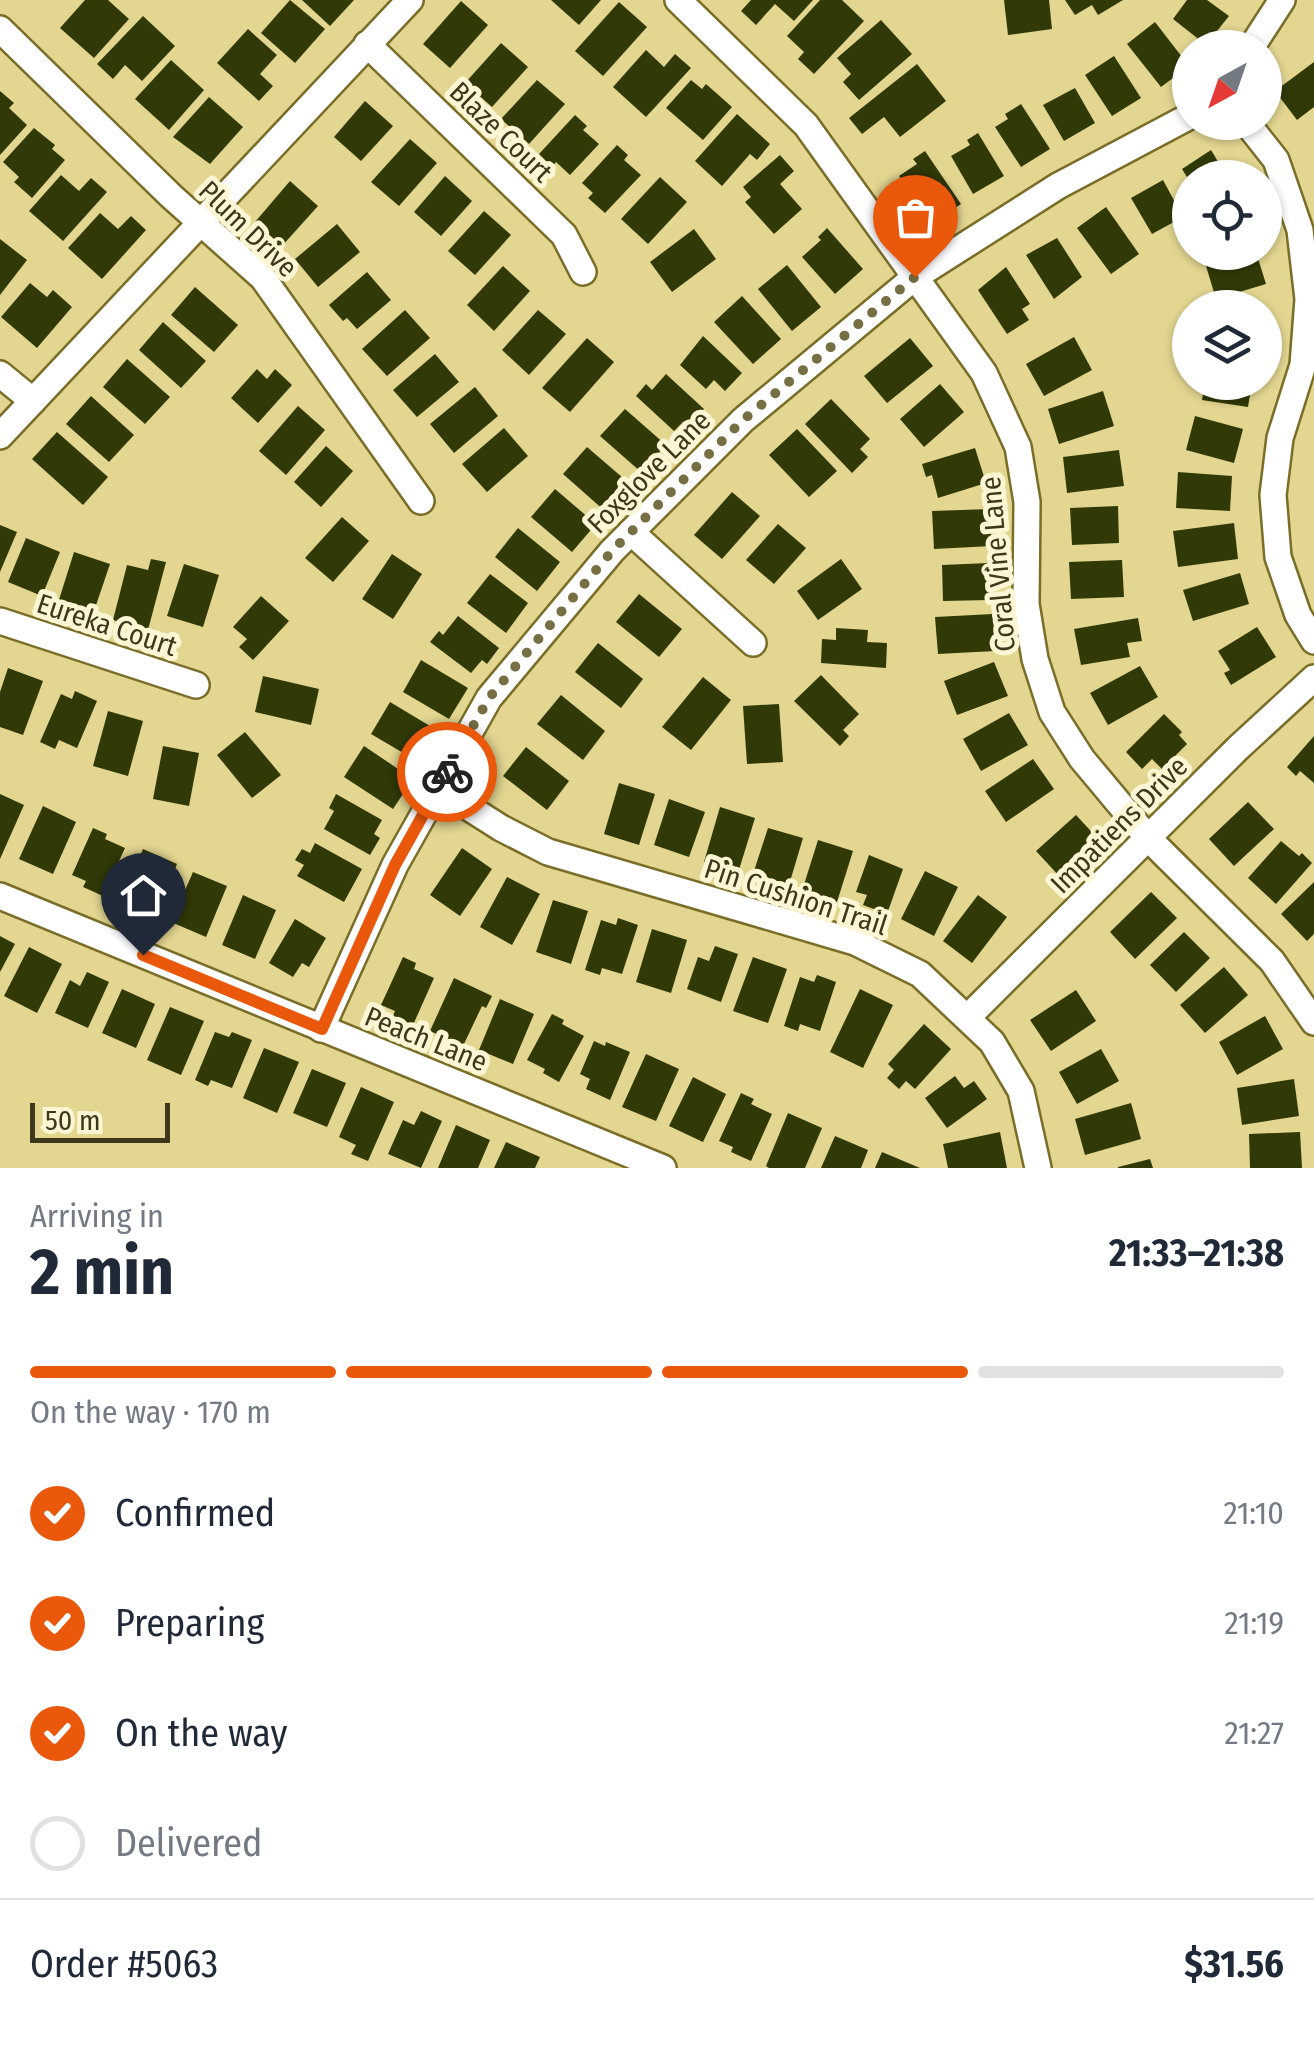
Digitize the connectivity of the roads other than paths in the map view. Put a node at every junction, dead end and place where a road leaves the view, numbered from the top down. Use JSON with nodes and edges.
{"nodes":[{"id":1,"x":410,"y":0,"type":"edge"},
{"id":2,"x":678,"y":0,"type":"edge"},
{"id":3,"x":1282,"y":0,"type":"edge"},
{"id":4,"x":0,"y":29,"type":"edge"},
{"id":5,"x":1263,"y":30,"type":"edge"},
{"id":6,"x":367,"y":44,"type":"junction"},
{"id":7,"x":1172,"y":126,"type":"edge"},
{"id":8,"x":1260,"y":140,"type":"edge"},
{"id":9,"x":202,"y":224,"type":"junction"},
{"id":10,"x":584,"y":272,"type":"dead end"},
{"id":11,"x":915,"y":277,"type":"junction"},
{"id":12,"x":0,"y":374,"type":"edge"},
{"id":13,"x":33,"y":401,"type":"junction"},
{"id":14,"x":0,"y":436,"type":"edge"},
{"id":15,"x":421,"y":501,"type":"dead end"},
{"id":16,"x":631,"y":532,"type":"junction"},
{"id":17,"x":0,"y":621,"type":"edge"},
{"id":18,"x":1314,"y":641,"type":"edge"},
{"id":19,"x":753,"y":643,"type":"dead end"},
{"id":20,"x":1314,"y":678,"type":"edge"},
{"id":21,"x":196,"y":685,"type":"dead end"},
{"id":22,"x":438,"y":788,"type":"junction"},
{"id":23,"x":1148,"y":838,"type":"junction"},
{"id":24,"x":0,"y":896,"type":"edge"},
{"id":25,"x":968,"y":1017,"type":"junction"},
{"id":26,"x":1314,"y":1022,"type":"edge"},
{"id":27,"x":322,"y":1029,"type":"junction"},
{"id":28,"x":663,"y":1168,"type":"edge"},
{"id":29,"x":1038,"y":1168,"type":"edge"}],
"edges":[{"from":1,"to":6,"type":"street"},
{"from":2,"to":11,"type":"street","name":"Coral Vine Lane"},
{"from":3,"to":5,"type":"street"},
{"from":4,"to":9,"type":"street","name":"Plum Drive"},
{"from":6,"to":9,"type":"street"},
{"from":6,"to":10,"type":"street","name":"Blaze Court"},
{"from":7,"to":11,"type":"street","name":"Foxglove Lane"},
{"from":8,"to":18,"type":"street"},
{"from":9,"to":13,"type":"street"},
{"from":9,"to":15,"type":"street","name":"Plum Drive"},
{"from":11,"to":16,"type":"street","name":"Foxglove Lane"},
{"from":11,"to":23,"type":"street","name":"Coral Vine Lane"},
{"from":12,"to":13,"type":"street"},
{"from":13,"to":14,"type":"street"},
{"from":16,"to":19,"type":"street"},
{"from":16,"to":22,"type":"street","name":"Foxglove Lane"},
{"from":17,"to":21,"type":"street","name":"Eureka Court"},
{"from":20,"to":23,"type":"street","name":"Impatiens Drive"},
{"from":22,"to":25,"type":"street","name":"Pin Cushion Trail"},
{"from":22,"to":27,"type":"street","name":"Foxglove Lane"},
{"from":23,"to":25,"type":"street","name":"Impatiens Drive"},
{"from":23,"to":26,"type":"street","name":"Coral Vine Lane"},
{"from":24,"to":27,"type":"street","name":"Peach Lane"},
{"from":25,"to":29,"type":"street","name":"Pin Cushion Trail"},
{"from":27,"to":28,"type":"street","name":"Peach Lane"}]}
